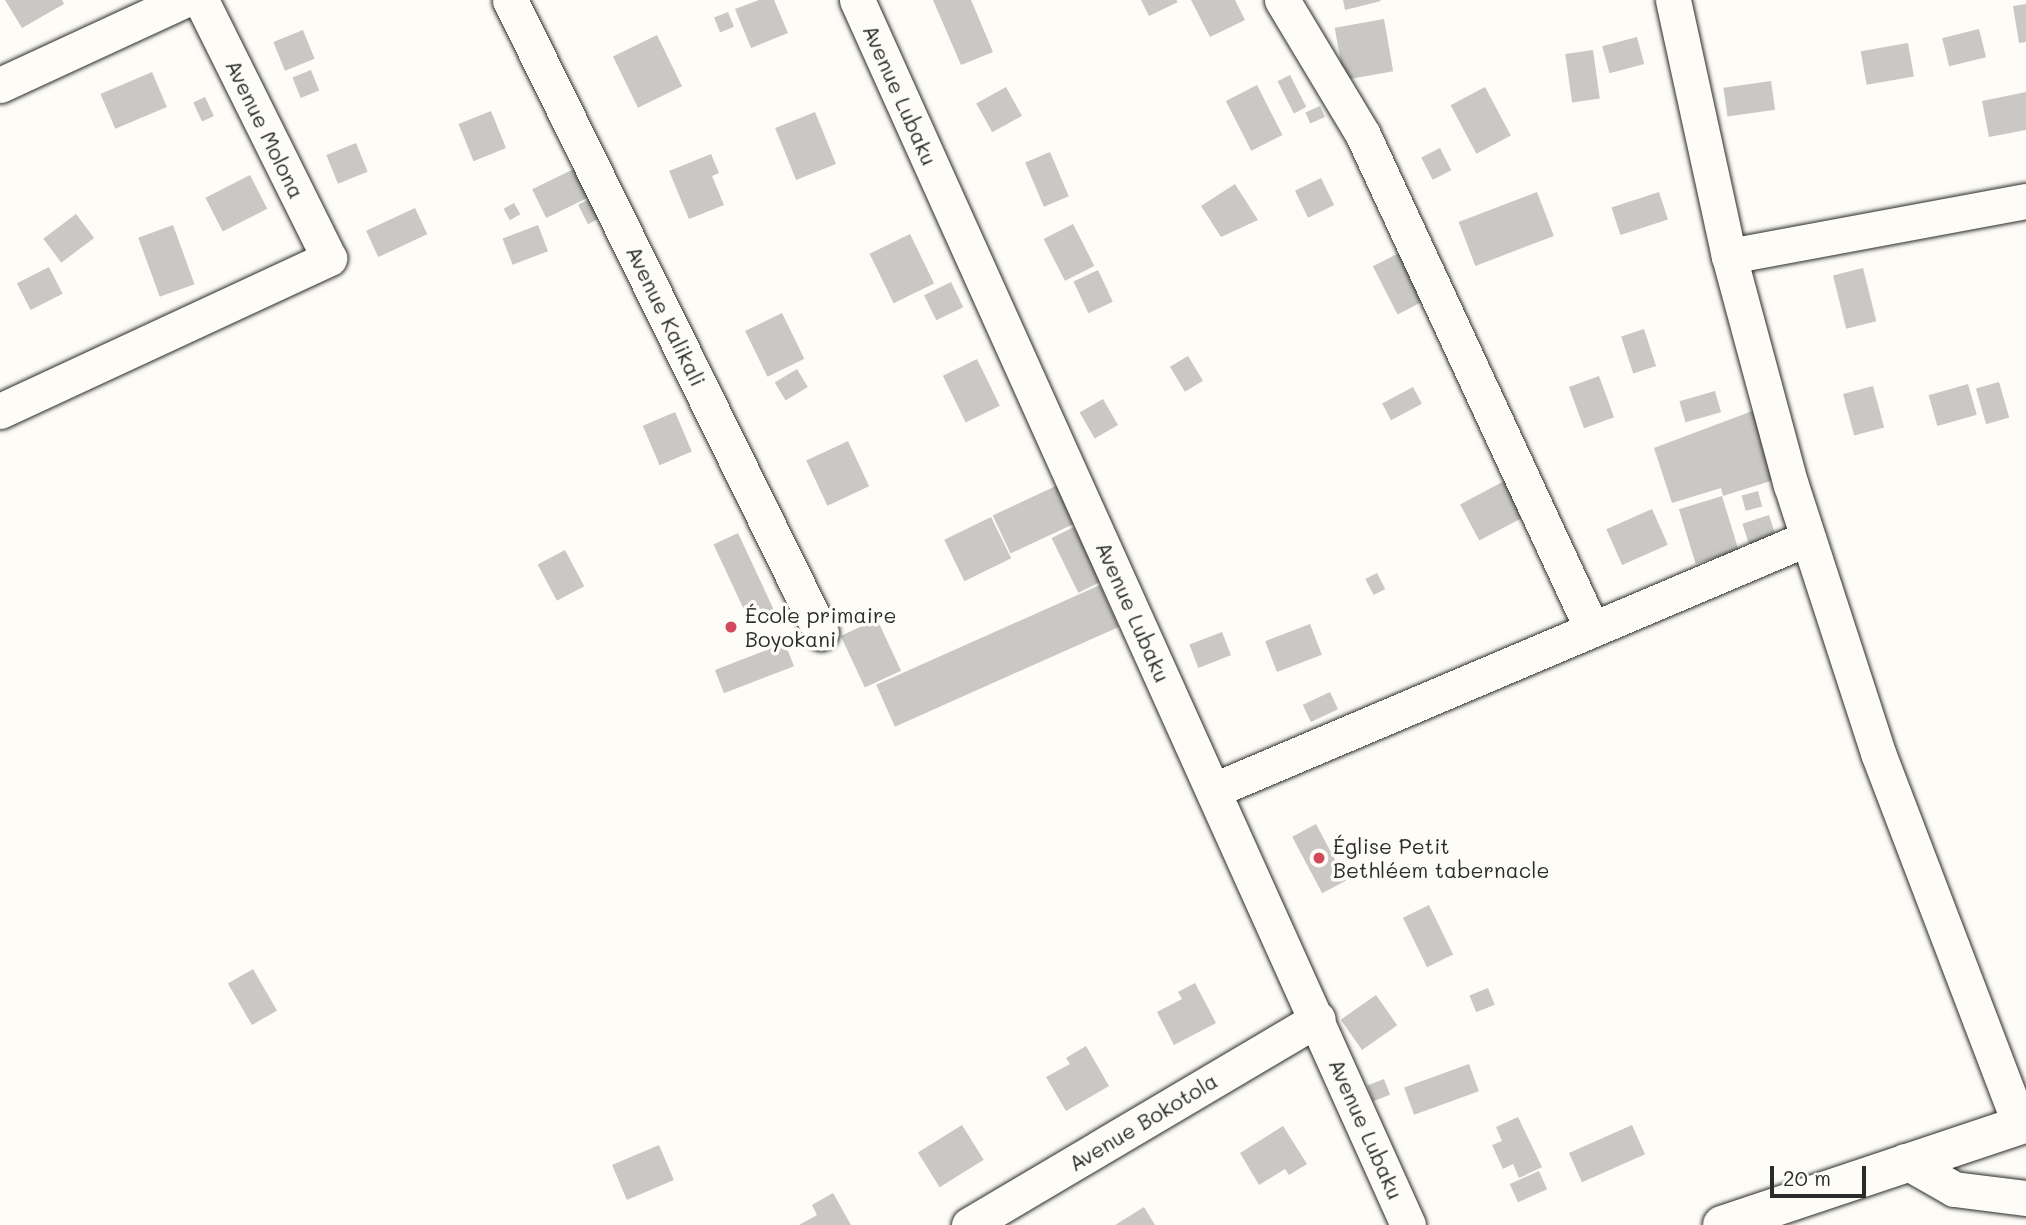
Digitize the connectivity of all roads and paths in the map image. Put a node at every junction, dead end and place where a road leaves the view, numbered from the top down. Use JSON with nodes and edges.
{"nodes":[{"id":1,"x":184,"y":0,"type":"edge"},
{"id":2,"x":201,"y":0,"type":"edge"},
{"id":3,"x":510,"y":0,"type":"edge"},
{"id":4,"x":857,"y":0,"type":"edge"},
{"id":5,"x":1282,"y":0,"type":"edge"},
{"id":6,"x":1673,"y":0,"type":"edge"},
{"id":7,"x":0,"y":85,"type":"edge"},
{"id":8,"x":2026,"y":201,"type":"edge"},
{"id":9,"x":1728,"y":256,"type":"junction"},
{"id":10,"x":0,"y":411,"type":"edge"},
{"id":11,"x":1808,"y":538,"type":"junction"},
{"id":12,"x":1592,"y":629,"type":"junction"},
{"id":13,"x":821,"y":633,"type":"dead end"},
{"id":14,"x":1214,"y":790,"type":"junction"},
{"id":15,"x":1318,"y":1019,"type":"junction"},
{"id":16,"x":2023,"y":1124,"type":"edge"},
{"id":17,"x":1905,"y":1161,"type":"junction"},
{"id":18,"x":2026,"y":1198,"type":"edge"},
{"id":19,"x":1746,"y":1221,"type":"edge"},
{"id":20,"x":969,"y":1225,"type":"edge"},
{"id":21,"x":1408,"y":1225,"type":"edge"}],
"edges":[{"from":1,"to":7,"type":"street"},
{"from":2,"to":10,"type":"street","name":"Avenue Molona"},
{"from":3,"to":13,"type":"street","name":"Avenue Kalikali"},
{"from":4,"to":14,"type":"street","name":"Avenue Lubaku"},
{"from":5,"to":12,"type":"street"},
{"from":6,"to":9,"type":"street"},
{"from":8,"to":9,"type":"street"},
{"from":9,"to":11,"type":"street"},
{"from":11,"to":12,"type":"street"},
{"from":11,"to":16,"type":"street"},
{"from":12,"to":14,"type":"street"},
{"from":14,"to":15,"type":"street","name":"Avenue Lubaku"},
{"from":15,"to":20,"type":"street","name":"Avenue Bokotola"},
{"from":15,"to":21,"type":"street","name":"Avenue Lubaku"},
{"from":16,"to":17,"type":"main road"},
{"from":17,"to":18,"type":"street"},
{"from":17,"to":19,"type":"main road"}]}
